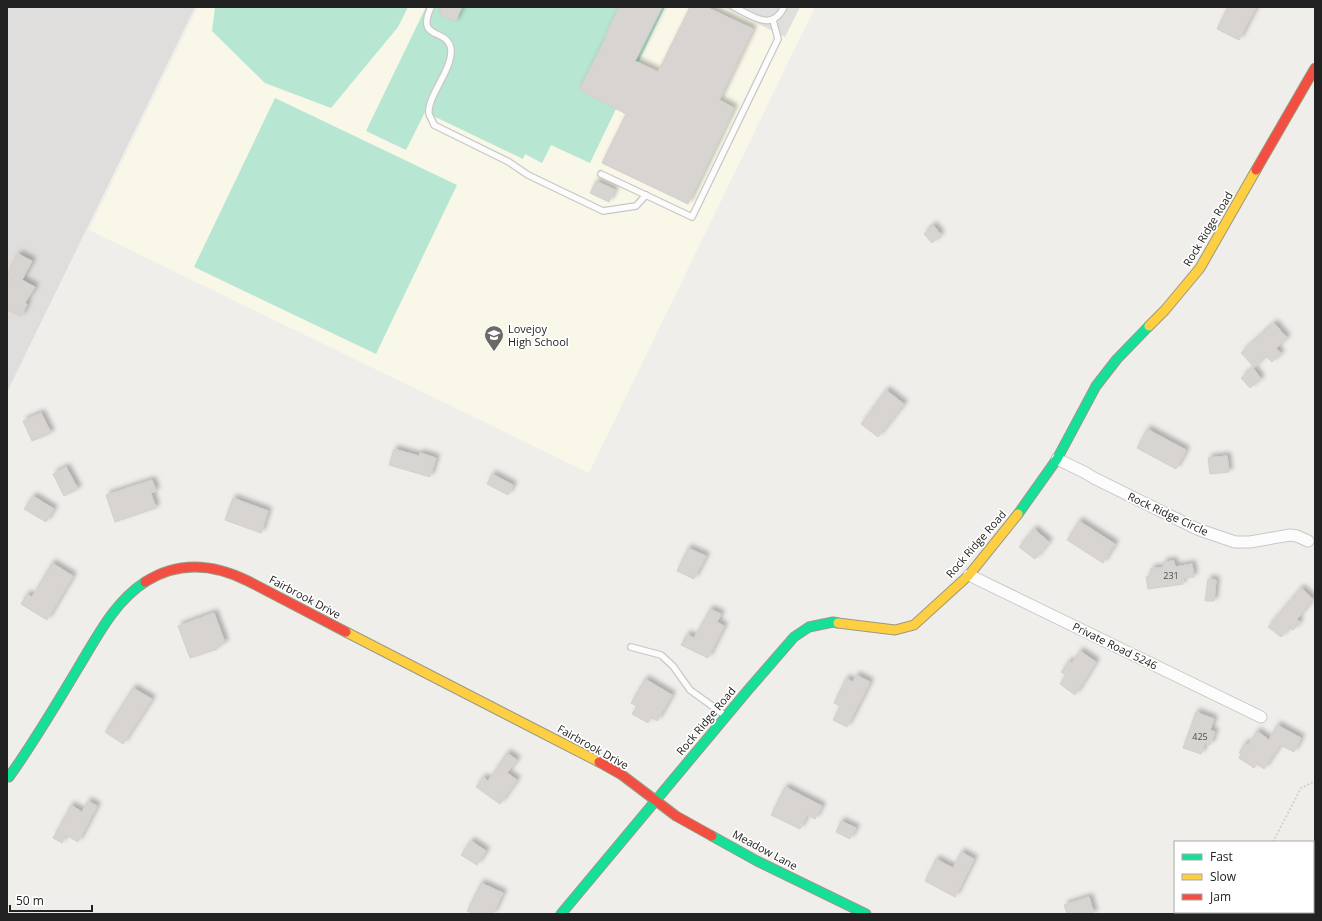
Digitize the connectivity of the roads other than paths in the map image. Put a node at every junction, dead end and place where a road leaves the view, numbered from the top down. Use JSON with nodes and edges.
{"nodes":[{"id":1,"x":432,"y":7,"type":"edge"},
{"id":2,"x":734,"y":7,"type":"edge"},
{"id":3,"x":784,"y":7,"type":"edge"},
{"id":4,"x":773,"y":20,"type":"junction"},
{"id":5,"x":1315,"y":68,"type":"edge"},
{"id":6,"x":601,"y":174,"type":"dead end"},
{"id":7,"x":646,"y":195,"type":"junction"},
{"id":8,"x":1057,"y":459,"type":"junction"},
{"id":9,"x":1308,"y":541,"type":"dead end"},
{"id":10,"x":969,"y":575,"type":"junction"},
{"id":11,"x":631,"y":647,"type":"dead end"},
{"id":12,"x":727,"y":716,"type":"junction"},
{"id":13,"x":1261,"y":717,"type":"dead end"},
{"id":14,"x":9,"y":777,"type":"dead end"},
{"id":15,"x":655,"y":801,"type":"junction"},
{"id":16,"x":561,"y":914,"type":"edge"},
{"id":17,"x":866,"y":914,"type":"edge"}],
"edges":[{"from":1,"to":7,"type":"lane"},
{"from":2,"to":4,"type":"lane"},
{"from":3,"to":4,"type":"lane"},
{"from":4,"to":7,"type":"lane"},
{"from":5,"to":8,"type":"street","name":"Rock Ridge Road"},
{"from":6,"to":7,"type":"lane"},
{"from":8,"to":9,"type":"street","name":"Rock Ridge Circle"},
{"from":8,"to":10,"type":"street","name":"Rock Ridge Road"},
{"from":10,"to":12,"type":"street","name":"Rock Ridge Road"},
{"from":10,"to":13,"type":"street","name":"Private Road 5246"},
{"from":11,"to":12,"type":"lane"},
{"from":12,"to":15,"type":"street","name":"Rock Ridge Road"},
{"from":14,"to":15,"type":"street","name":"Fairbrook Drive"},
{"from":15,"to":16,"type":"street","name":"Rock Ridge Road"},
{"from":15,"to":17,"type":"street","name":"Meadow Lane"}]}
